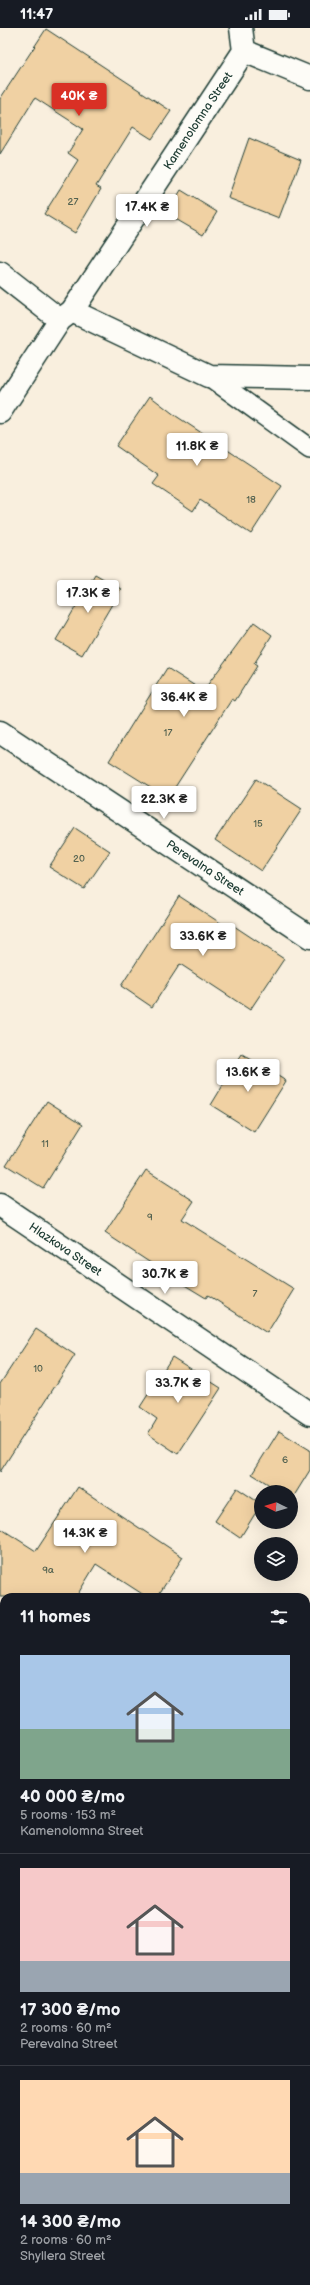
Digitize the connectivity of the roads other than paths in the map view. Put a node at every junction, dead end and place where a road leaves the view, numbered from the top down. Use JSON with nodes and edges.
{"nodes":[{"id":1,"x":241,"y":28,"type":"edge"},
{"id":2,"x":244,"y":51,"type":"junction"},
{"id":3,"x":310,"y":78,"type":"edge"},
{"id":4,"x":0,"y":273,"type":"edge"},
{"id":5,"x":66,"y":315,"type":"junction"},
{"id":6,"x":209,"y":376,"type":"junction"},
{"id":7,"x":310,"y":378,"type":"edge"},
{"id":8,"x":0,"y":412,"type":"edge"},
{"id":9,"x":310,"y":449,"type":"edge"},
{"id":10,"x":0,"y":732,"type":"edge"},
{"id":11,"x":310,"y":937,"type":"edge"},
{"id":12,"x":0,"y":1205,"type":"edge"},
{"id":13,"x":310,"y":1414,"type":"edge"}],
"edges":[{"from":1,"to":2,"type":"street"},
{"from":2,"to":3,"type":"street"},
{"from":2,"to":5,"type":"street","name":"Kamenolomna Street"},
{"from":4,"to":5,"type":"street"},
{"from":5,"to":6,"type":"street"},
{"from":5,"to":8,"type":"street","name":"Kamenolomna Street"},
{"from":6,"to":7,"type":"street"},
{"from":6,"to":9,"type":"lane"},
{"from":10,"to":11,"type":"street","name":"Perevalna Street"},
{"from":12,"to":13,"type":"street","name":"Hlazkova Street"}]}
